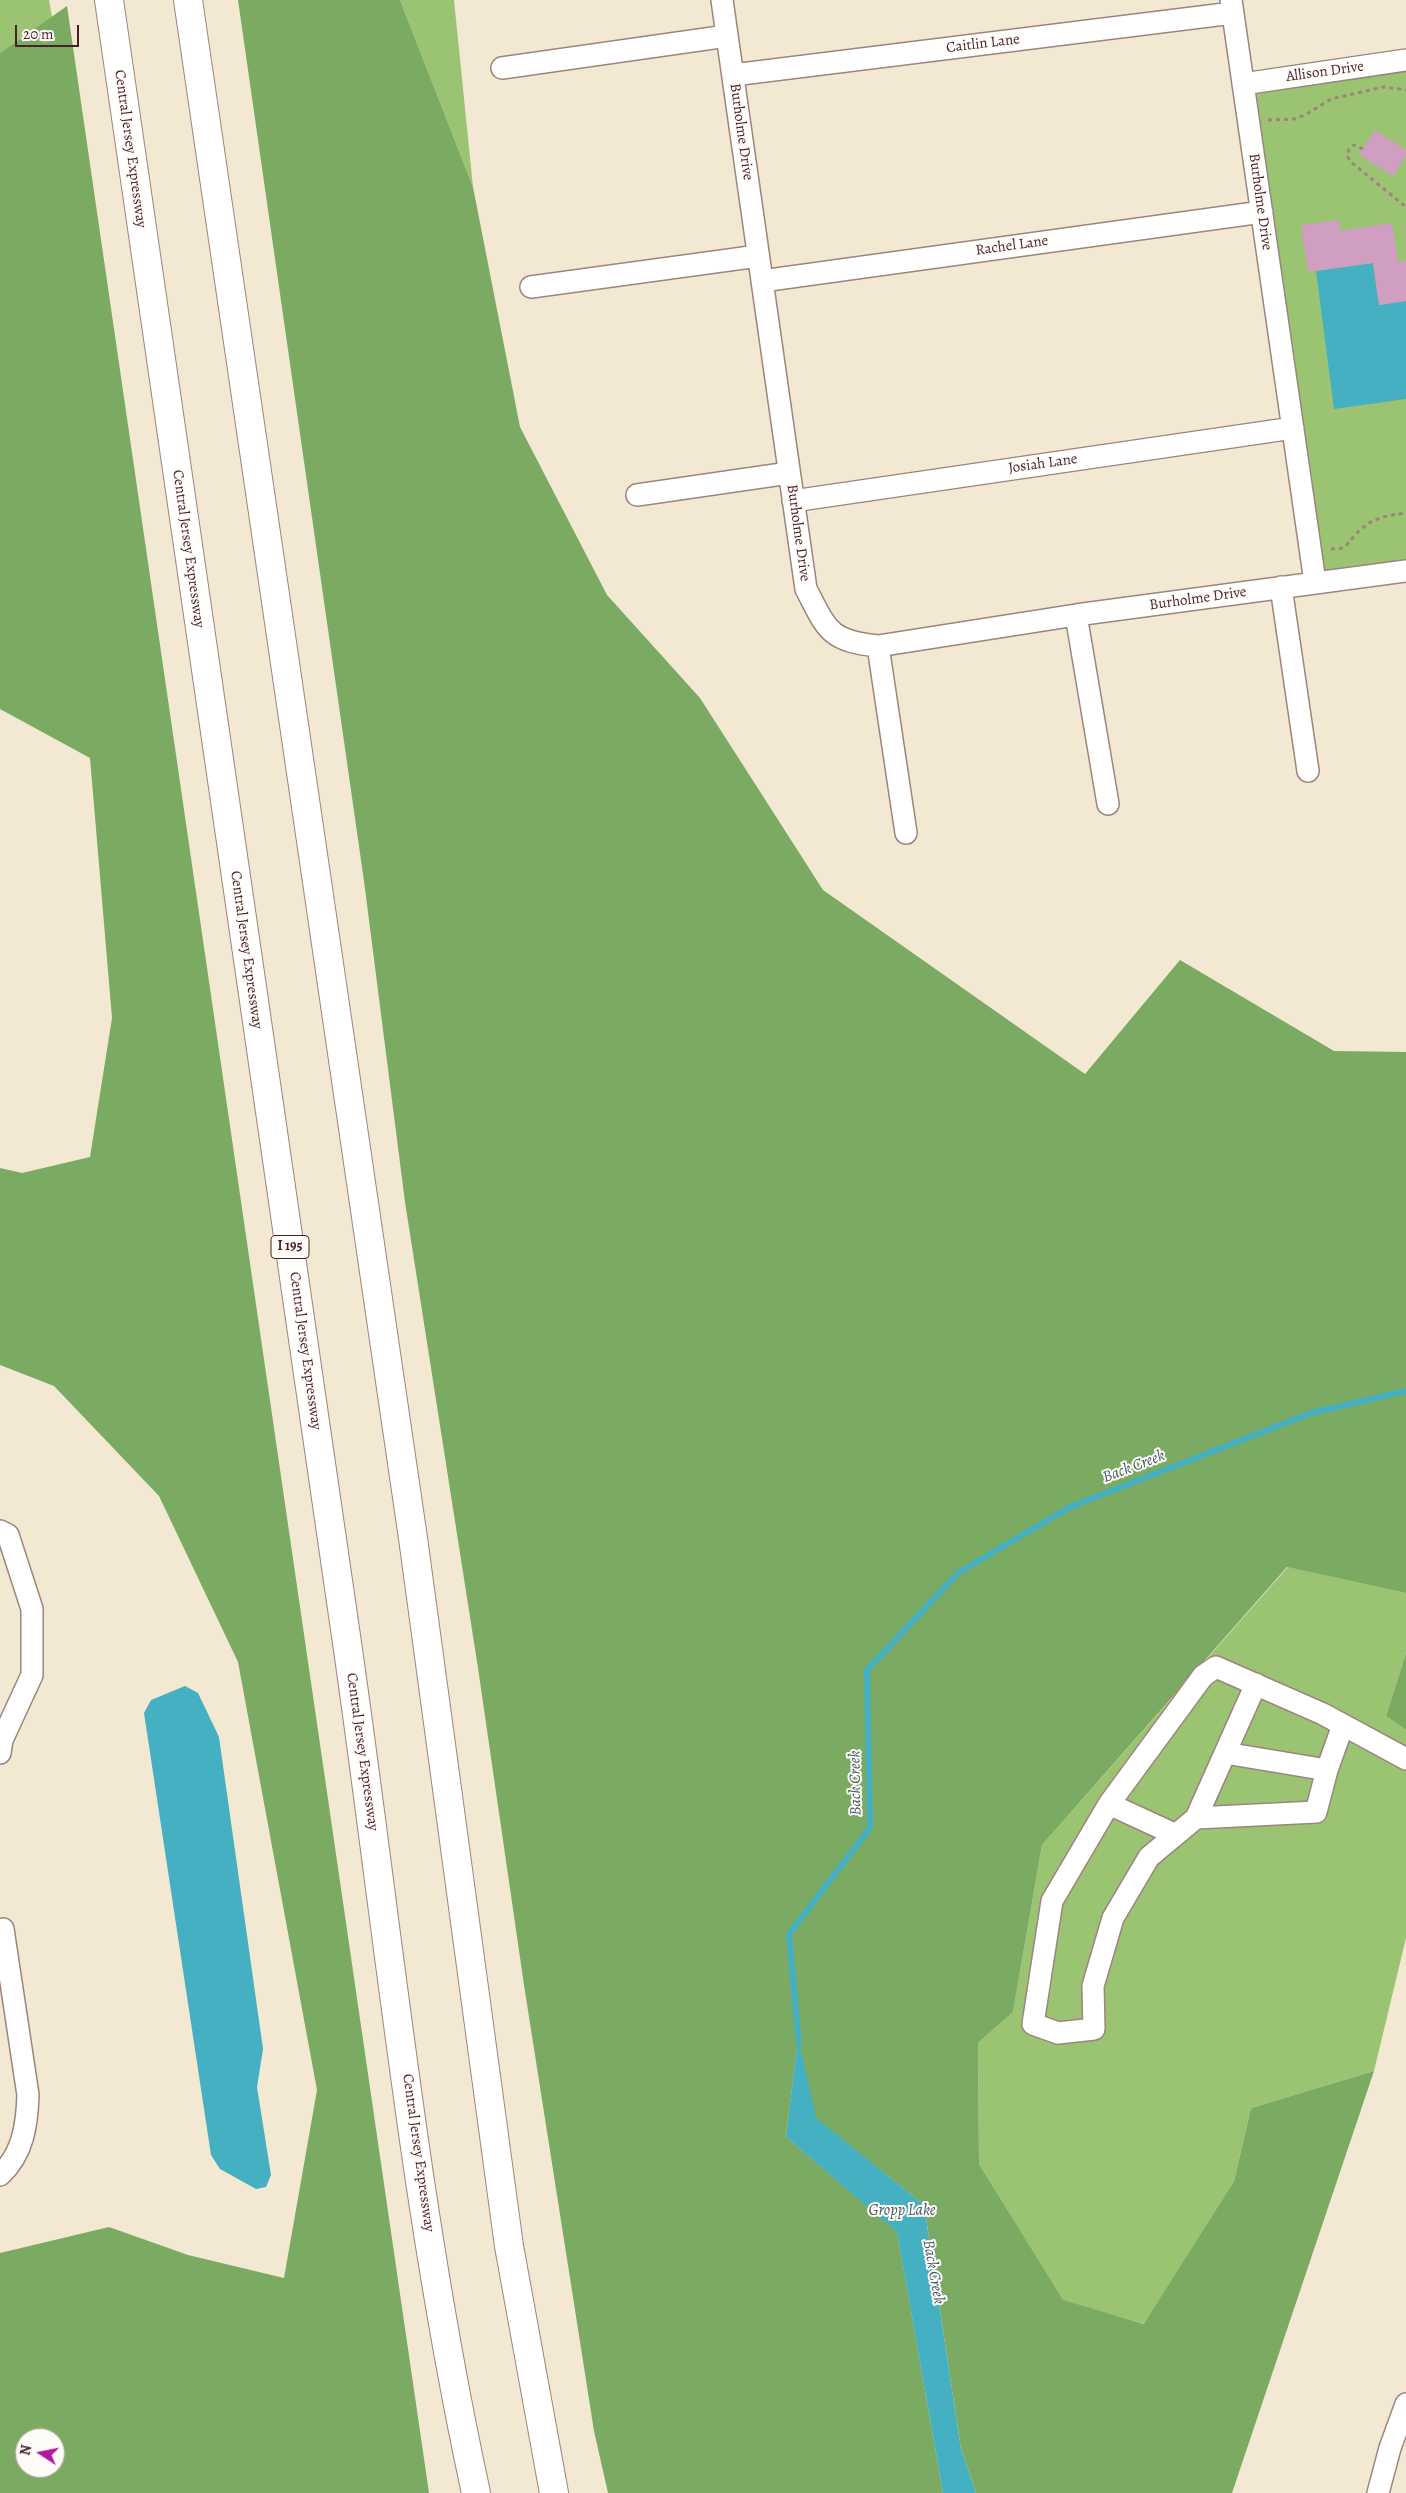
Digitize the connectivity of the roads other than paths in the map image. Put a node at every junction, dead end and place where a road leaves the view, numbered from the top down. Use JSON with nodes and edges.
{"nodes":[{"id":1,"x":109,"y":0,"type":"edge"},
{"id":2,"x":188,"y":0,"type":"edge"},
{"id":3,"x":722,"y":0,"type":"edge"},
{"id":4,"x":1232,"y":6,"type":"edge"},
{"id":5,"x":727,"y":36,"type":"junction"},
{"id":6,"x":1406,"y":60,"type":"edge"},
{"id":7,"x":502,"y":68,"type":"dead end"},
{"id":8,"x":733,"y":75,"type":"junction"},
{"id":9,"x":1243,"y":84,"type":"junction"},
{"id":10,"x":1262,"y":212,"type":"junction"},
{"id":11,"x":758,"y":256,"type":"junction"},
{"id":12,"x":762,"y":281,"type":"junction"},
{"id":13,"x":531,"y":287,"type":"dead end"},
{"id":14,"x":1293,"y":428,"type":"junction"},
{"id":15,"x":789,"y":473,"type":"junction"},
{"id":16,"x":637,"y":494,"type":"dead end"},
{"id":17,"x":793,"y":501,"type":"junction"},
{"id":18,"x":1406,"y":571,"type":"edge"},
{"id":19,"x":1315,"y":582,"type":"junction"},
{"id":20,"x":1281,"y":587,"type":"junction"},
{"id":21,"x":1076,"y":615,"type":"junction"},
{"id":22,"x":878,"y":646,"type":"junction"},
{"id":23,"x":1308,"y":770,"type":"dead end"},
{"id":24,"x":1108,"y":804,"type":"dead end"},
{"id":25,"x":906,"y":833,"type":"dead end"},
{"id":26,"x":0,"y":1531,"type":"edge"},
{"id":27,"x":1256,"y":1684,"type":"junction"},
{"id":28,"x":1343,"y":1725,"type":"junction"},
{"id":29,"x":0,"y":1753,"type":"edge"},
{"id":30,"x":1225,"y":1753,"type":"junction"},
{"id":31,"x":1406,"y":1759,"type":"edge"},
{"id":32,"x":1327,"y":1770,"type":"junction"},
{"id":33,"x":1109,"y":1804,"type":"junction"},
{"id":34,"x":1196,"y":1818,"type":"junction"},
{"id":35,"x":1174,"y":1834,"type":"junction"},
{"id":36,"x":1,"y":1923,"type":"edge"},
{"id":37,"x":0,"y":2176,"type":"edge"},
{"id":38,"x":1406,"y":2404,"type":"edge"},
{"id":39,"x":476,"y":2493,"type":"edge"},
{"id":40,"x":554,"y":2493,"type":"edge"},
{"id":41,"x":1378,"y":2493,"type":"edge"}],
"edges":[{"from":1,"to":39,"type":"highway","name":"Central Jersey Expressway","number":"I 195"},
{"from":2,"to":40,"type":"highway"},
{"from":3,"to":5,"type":"street","name":"Burholme Drive"},
{"from":4,"to":8,"type":"street","name":"Caitlin Lane"},
{"from":4,"to":9,"type":"street","name":"Burholme Drive"},
{"from":5,"to":7,"type":"street"},
{"from":5,"to":8,"type":"street","name":"Burholme Drive"},
{"from":6,"to":9,"type":"street","name":"Allison Drive"},
{"from":8,"to":11,"type":"street","name":"Burholme Drive"},
{"from":9,"to":10,"type":"street","name":"Burholme Drive"},
{"from":10,"to":12,"type":"street","name":"Rachel Lane"},
{"from":10,"to":14,"type":"street","name":"Burholme Drive"},
{"from":11,"to":12,"type":"street","name":"Burholme Drive"},
{"from":11,"to":13,"type":"street"},
{"from":12,"to":15,"type":"street","name":"Burholme Drive"},
{"from":14,"to":17,"type":"street","name":"Josiah Lane"},
{"from":14,"to":19,"type":"street","name":"Burholme Drive"},
{"from":15,"to":16,"type":"street"},
{"from":15,"to":17,"type":"street","name":"Burholme Drive"},
{"from":17,"to":22,"type":"street","name":"Burholme Drive"},
{"from":18,"to":19,"type":"street","name":"Burholme Drive"},
{"from":19,"to":20,"type":"street","name":"Burholme Drive"},
{"from":20,"to":21,"type":"street","name":"Burholme Drive"},
{"from":20,"to":23,"type":"street"},
{"from":21,"to":22,"type":"street","name":"Burholme Drive"},
{"from":21,"to":24,"type":"street"},
{"from":22,"to":25,"type":"street"},
{"from":26,"to":29,"type":"street"},
{"from":27,"to":28,"type":"street"},
{"from":27,"to":30,"type":"street"},
{"from":27,"to":33,"type":"street"},
{"from":28,"to":31,"type":"street"},
{"from":28,"to":32,"type":"street"},
{"from":30,"to":32,"type":"street"},
{"from":30,"to":34,"type":"street"},
{"from":32,"to":34,"type":"street"},
{"from":33,"to":35,"type":"street"},
{"from":33,"to":35,"type":"street"},
{"from":34,"to":35,"type":"street"},
{"from":36,"to":37,"type":"street"},
{"from":38,"to":41,"type":"street"}]}
